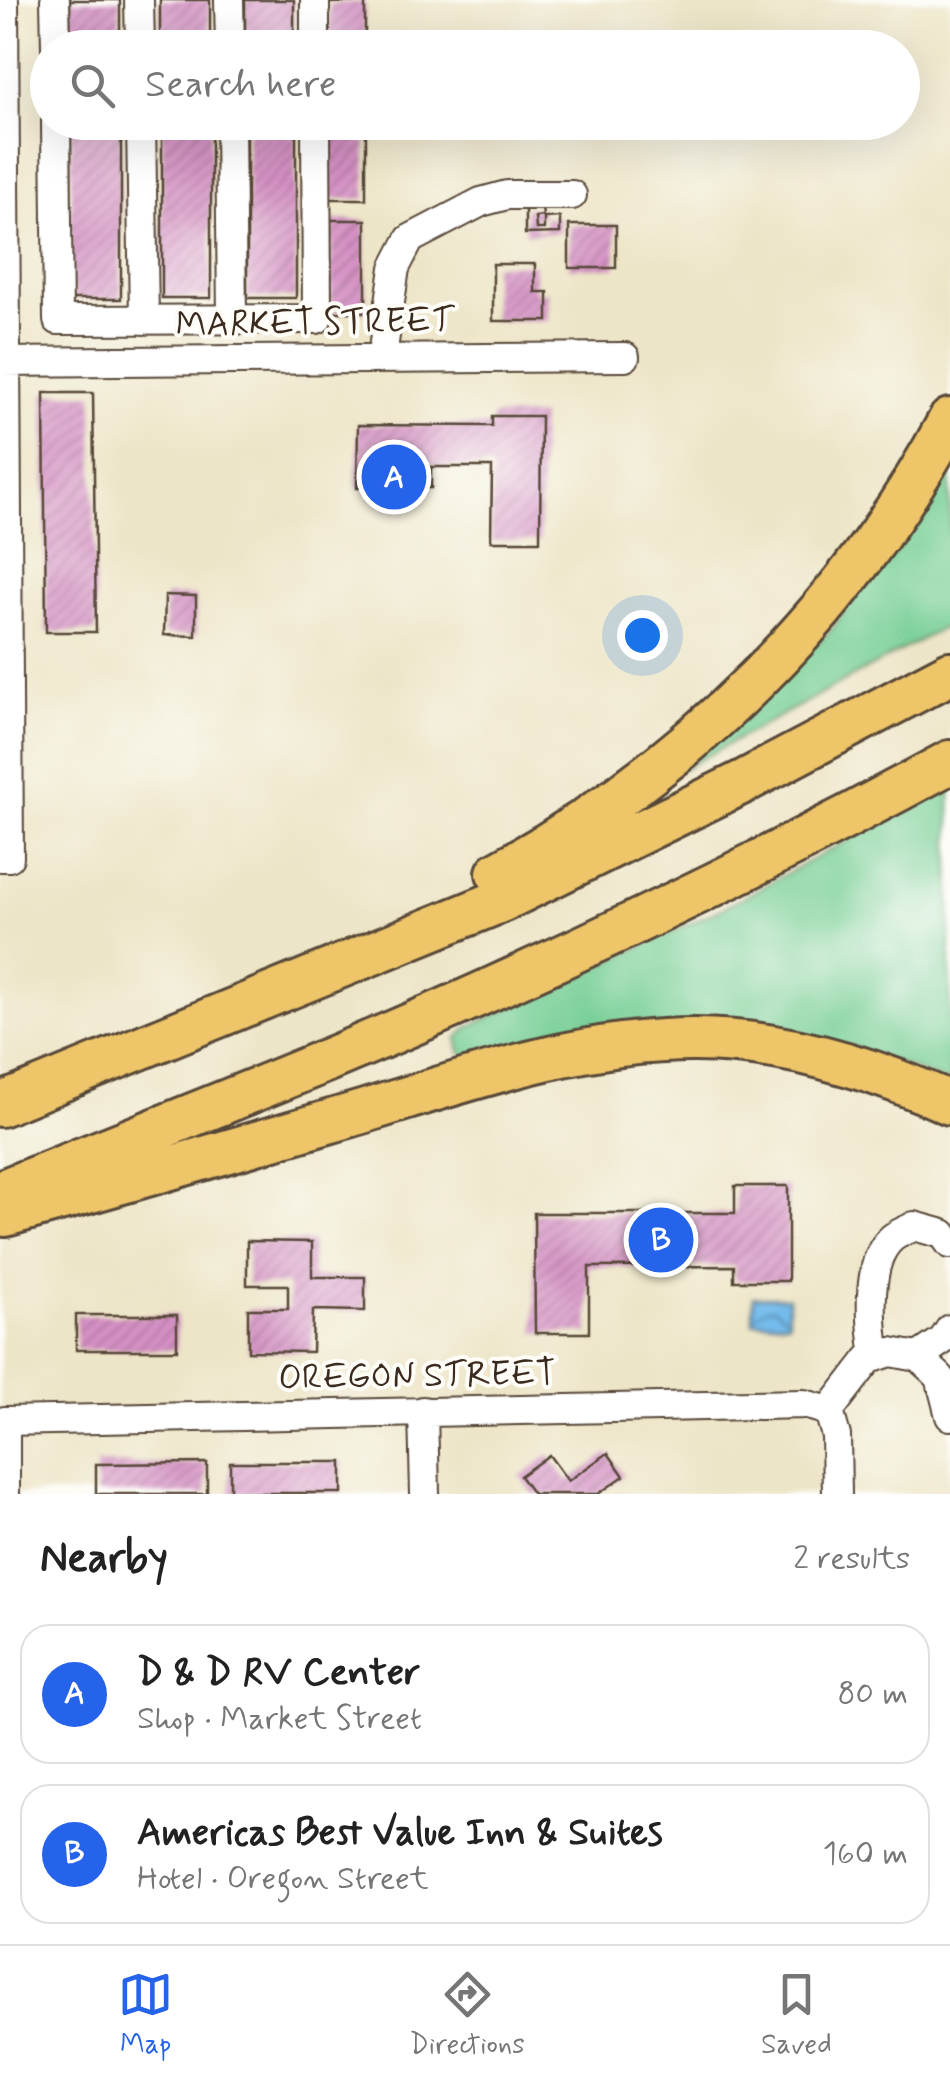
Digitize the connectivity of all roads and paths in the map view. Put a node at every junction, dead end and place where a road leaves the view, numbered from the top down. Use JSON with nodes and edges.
{"nodes":[{"id":1,"x":4,"y":0,"type":"edge"},
{"id":2,"x":56,"y":0,"type":"edge"},
{"id":3,"x":139,"y":0,"type":"edge"},
{"id":4,"x":230,"y":0,"type":"edge"},
{"id":5,"x":315,"y":0,"type":"edge"},
{"id":6,"x":56,"y":30,"type":"edge"},
{"id":7,"x":140,"y":30,"type":"edge"},
{"id":8,"x":230,"y":30,"type":"edge"},
{"id":9,"x":315,"y":30,"type":"edge"},
{"id":10,"x":56,"y":140,"type":"edge"},
{"id":11,"x":141,"y":140,"type":"edge"},
{"id":12,"x":230,"y":140,"type":"edge"},
{"id":13,"x":316,"y":140,"type":"edge"},
{"id":14,"x":572,"y":195,"type":"dead end"},
{"id":15,"x":232,"y":319,"type":"junction"},
{"id":16,"x":144,"y":320,"type":"junction"},
{"id":17,"x":382,"y":356,"type":"junction"},
{"id":18,"x":625,"y":357,"type":"dead end"},
{"id":19,"x":4,"y":362,"type":"edge"},
{"id":20,"x":950,"y":420,"type":"edge"},
{"id":21,"x":950,"y":674,"type":"edge"},
{"id":22,"x":950,"y":762,"type":"edge"},
{"id":23,"x":5,"y":857,"type":"edge"},
{"id":24,"x":312,"y":980,"type":"junction"},
{"id":25,"x":950,"y":1102,"type":"edge"},
{"id":26,"x":0,"y":1105,"type":"edge"},
{"id":27,"x":0,"y":1192,"type":"edge"},
{"id":28,"x":0,"y":1217,"type":"edge"},
{"id":29,"x":950,"y":1244,"type":"edge"},
{"id":30,"x":950,"y":1329,"type":"edge"},
{"id":31,"x":876,"y":1356,"type":"junction"},
{"id":32,"x":918,"y":1356,"type":"junction"},
{"id":33,"x":423,"y":1411,"type":"junction"},
{"id":34,"x":829,"y":1411,"type":"junction"},
{"id":35,"x":950,"y":1416,"type":"edge"},
{"id":36,"x":6,"y":1494,"type":"edge"},
{"id":37,"x":424,"y":1494,"type":"edge"},
{"id":38,"x":836,"y":1494,"type":"edge"}],
"edges":[{"from":1,"to":19,"type":"street"},
{"from":2,"to":6,"type":"street"},
{"from":3,"to":7,"type":"street"},
{"from":4,"to":8,"type":"street"},
{"from":5,"to":9,"type":"street"},
{"from":10,"to":16,"type":"street"},
{"from":11,"to":16,"type":"street"},
{"from":12,"to":15,"type":"street"},
{"from":13,"to":15,"type":"street"},
{"from":14,"to":17,"type":"street"},
{"from":15,"to":16,"type":"street"},
{"from":17,"to":18,"type":"street","name":"MARKET STREET"},
{"from":17,"to":19,"type":"street","name":"MARKET STREET"},
{"from":19,"to":23,"type":"street"},
{"from":20,"to":24,"type":"highway"},
{"from":21,"to":24,"type":"highway"},
{"from":22,"to":27,"type":"highway"},
{"from":24,"to":26,"type":"highway"},
{"from":25,"to":28,"type":"highway"},
{"from":29,"to":31,"type":"street"},
{"from":30,"to":32,"type":"street"},
{"from":31,"to":32,"type":"street"},
{"from":31,"to":34,"type":"street"},
{"from":32,"to":35,"type":"street"},
{"from":33,"to":34,"type":"street","name":"OREGON STREET"},
{"from":33,"to":36,"type":"street","name":"OREGON STREET"},
{"from":33,"to":37,"type":"street"},
{"from":34,"to":38,"type":"street"}]}
